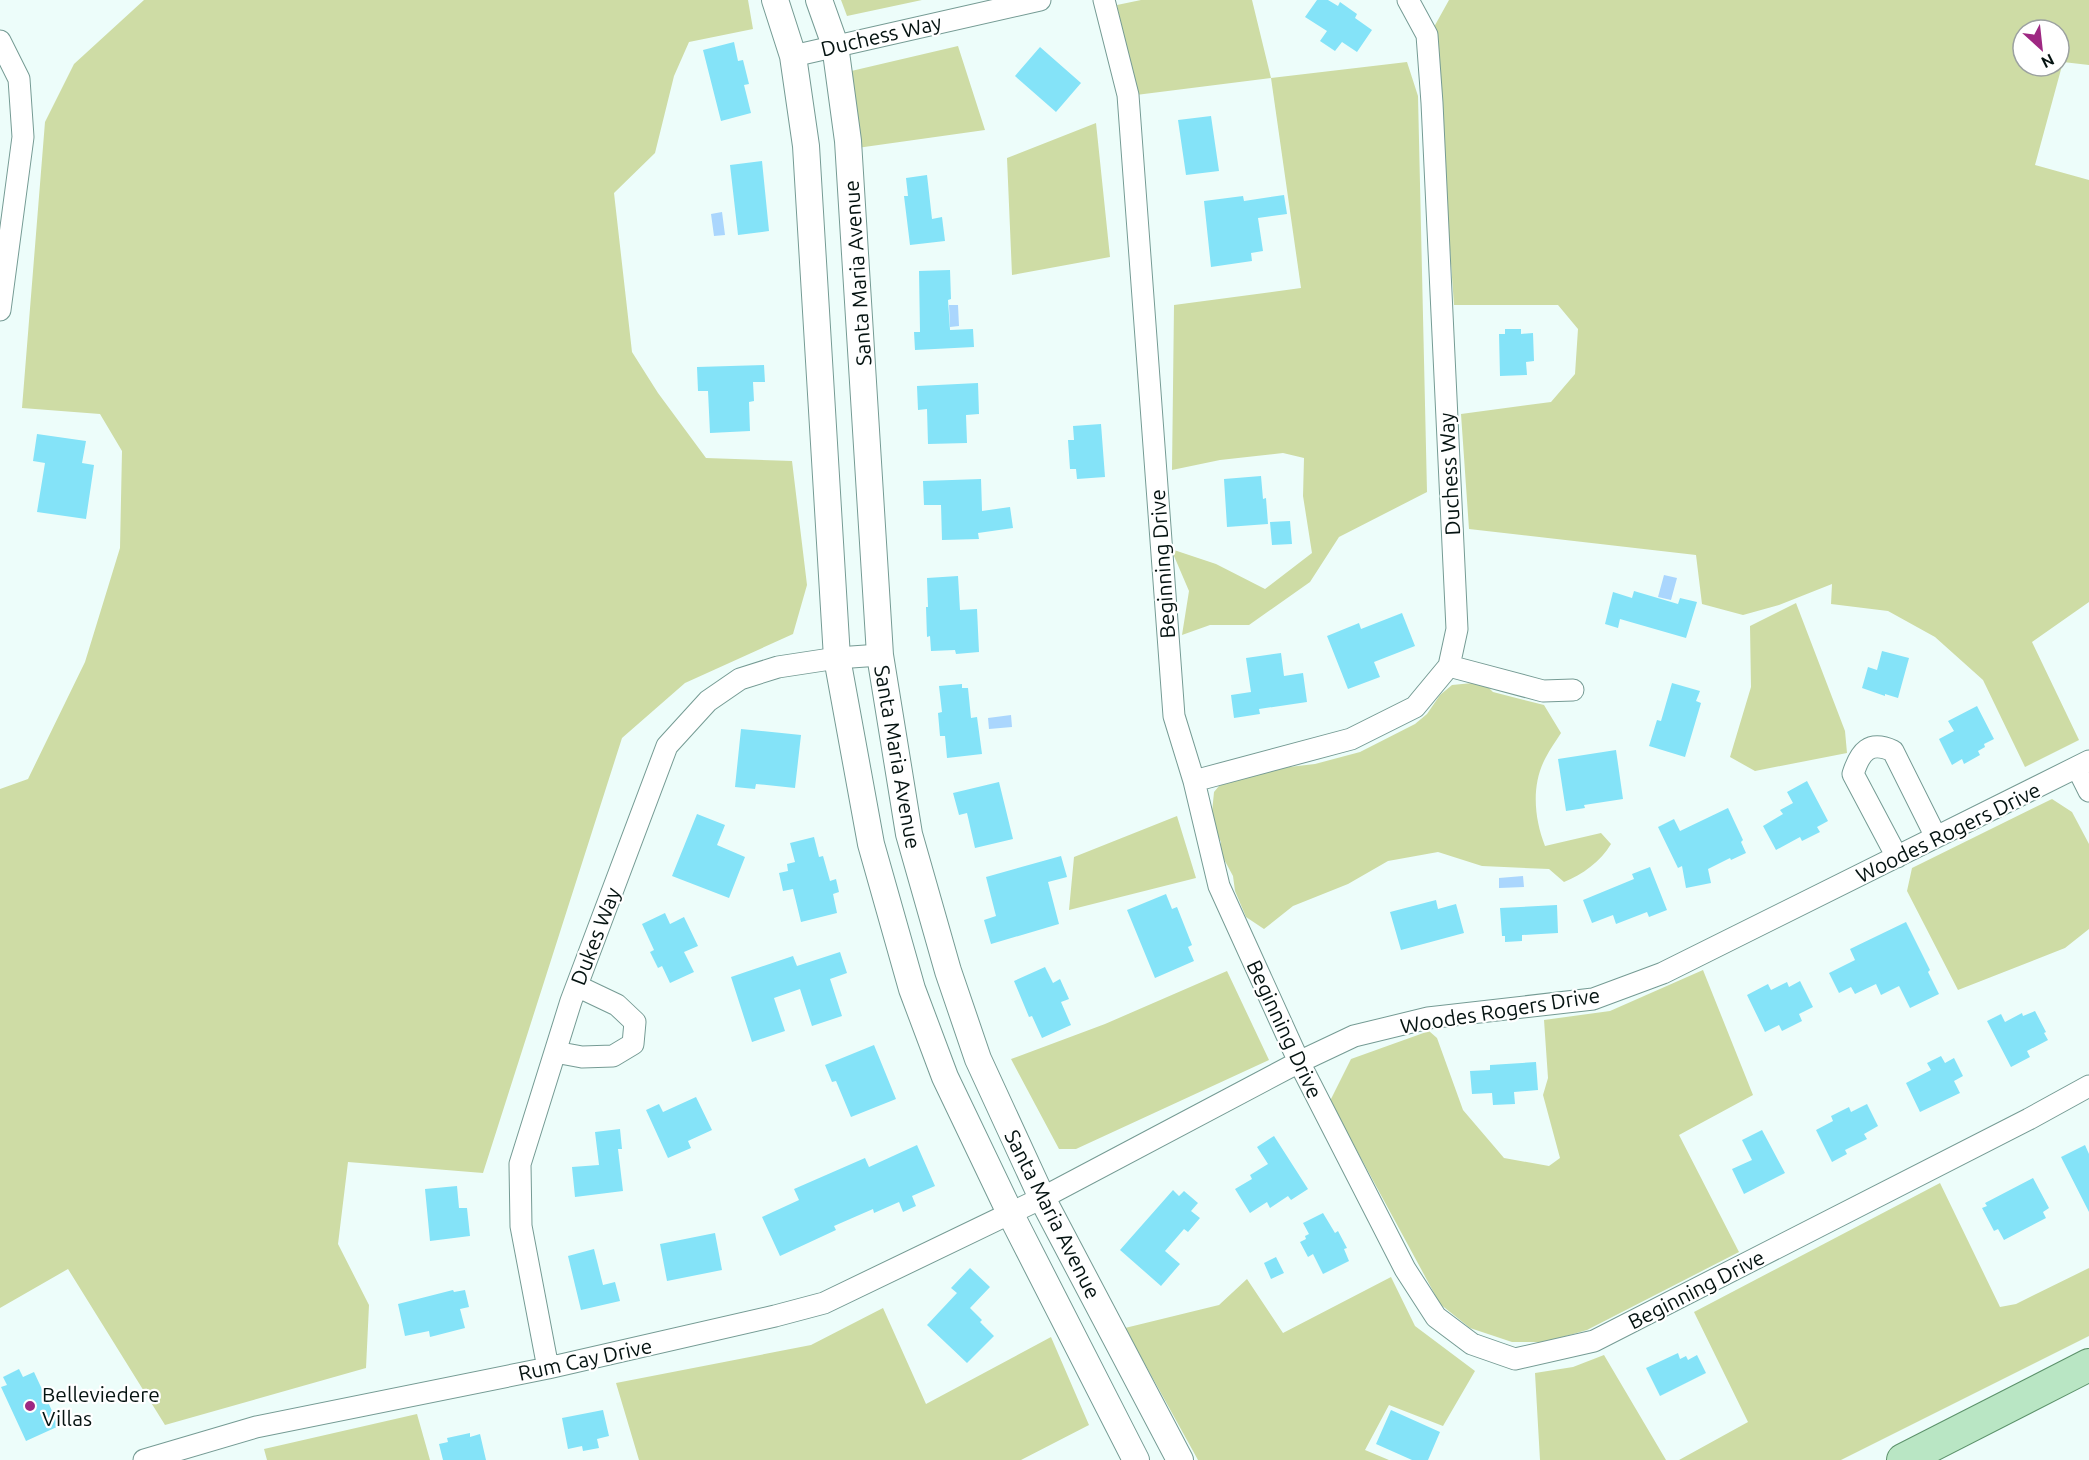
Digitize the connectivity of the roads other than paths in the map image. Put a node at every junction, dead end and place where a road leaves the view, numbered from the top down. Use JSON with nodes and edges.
{"nodes":[{"id":1,"x":775,"y":0,"type":"edge"},
{"id":2,"x":819,"y":0,"type":"edge"},
{"id":3,"x":1040,"y":0,"type":"edge"},
{"id":4,"x":1104,"y":0,"type":"edge"},
{"id":5,"x":1408,"y":0,"type":"edge"},
{"id":6,"x":0,"y":42,"type":"edge"},
{"id":7,"x":835,"y":45,"type":"junction"},
{"id":8,"x":793,"y":56,"type":"junction"},
{"id":9,"x":0,"y":310,"type":"edge"},
{"id":10,"x":880,"y":656,"type":"junction"},
{"id":11,"x":837,"y":658,"type":"junction"},
{"id":12,"x":1449,"y":666,"type":"junction"},
{"id":13,"x":1573,"y":690,"type":"dead end"},
{"id":14,"x":2083,"y":764,"type":"edge"},
{"id":15,"x":1194,"y":781,"type":"junction"},
{"id":16,"x":2089,"y":791,"type":"edge"},
{"id":17,"x":1936,"y":837,"type":"junction"},
{"id":18,"x":1897,"y":856,"type":"junction"},
{"id":19,"x":577,"y":986,"type":"junction"},
{"id":20,"x":555,"y":1052,"type":"junction"},
{"id":21,"x":1299,"y":1062,"type":"junction"},
{"id":22,"x":2089,"y":1086,"type":"edge"},
{"id":23,"x":1042,"y":1197,"type":"junction"},
{"id":24,"x":1010,"y":1213,"type":"junction"},
{"id":25,"x":2089,"y":1365,"type":"edge"},
{"id":26,"x":548,"y":1368,"type":"junction"},
{"id":27,"x":144,"y":1460,"type":"edge"},
{"id":28,"x":1136,"y":1460,"type":"edge"},
{"id":29,"x":1180,"y":1460,"type":"edge"},
{"id":30,"x":1903,"y":1460,"type":"edge"}],
"edges":[{"from":1,"to":8,"type":"street","name":"Santa Maria Avenue"},
{"from":2,"to":7,"type":"street","name":"Santa Maria Avenue"},
{"from":3,"to":7,"type":"street","name":"Duchess Way"},
{"from":4,"to":15,"type":"street","name":"Beginning Drive"},
{"from":5,"to":12,"type":"street","name":"Duchess Way"},
{"from":6,"to":9,"type":"street"},
{"from":7,"to":8,"type":"street","name":"Duchess Way"},
{"from":7,"to":10,"type":"street","name":"Santa Maria Avenue"},
{"from":8,"to":11,"type":"street","name":"Santa Maria Avenue"},
{"from":10,"to":11,"type":"street","name":"Dukes Way"},
{"from":10,"to":23,"type":"street","name":"Santa Maria Avenue"},
{"from":11,"to":19,"type":"street","name":"Dukes Way"},
{"from":11,"to":24,"type":"street","name":"Santa Maria Avenue"},
{"from":12,"to":13,"type":"street"},
{"from":12,"to":15,"type":"street","name":"Duchess Way"},
{"from":14,"to":16,"type":"street"},
{"from":14,"to":17,"type":"street","name":"Woodes Rogers Drive"},
{"from":15,"to":21,"type":"street","name":"Beginning Drive"},
{"from":17,"to":18,"type":"street","name":"Woodes Rogers Drive"},
{"from":17,"to":18,"type":"street"},
{"from":18,"to":21,"type":"street","name":"Woodes Rogers Drive"},
{"from":19,"to":20,"type":"street","name":"Dukes Way"},
{"from":19,"to":20,"type":"street"},
{"from":20,"to":26,"type":"street","name":"Dukes Way"},
{"from":21,"to":22,"type":"street","name":"Beginning Drive"},
{"from":21,"to":23,"type":"street","name":"Woodes Rogers Drive"},
{"from":23,"to":24,"type":"street","name":"Woodes Rogers Drive"},
{"from":23,"to":29,"type":"street","name":"Santa Maria Avenue"},
{"from":24,"to":26,"type":"street","name":"Rum Cay Drive"},
{"from":24,"to":28,"type":"street","name":"Santa Maria Avenue"},
{"from":25,"to":30,"type":"main road"},
{"from":26,"to":27,"type":"street","name":"Rum Cay Drive"}]}
